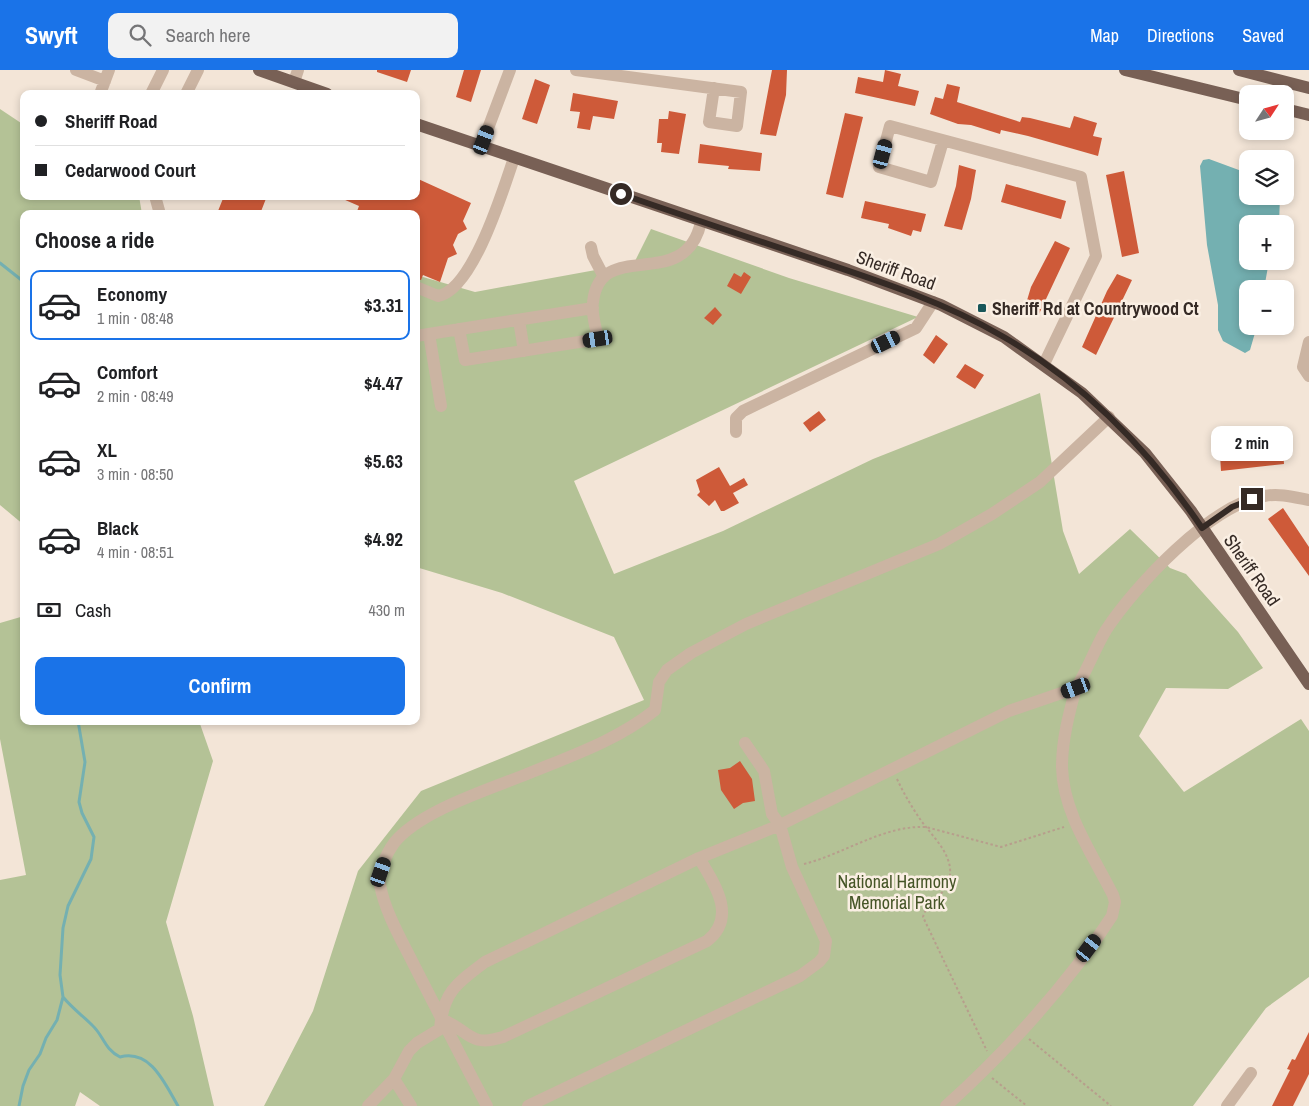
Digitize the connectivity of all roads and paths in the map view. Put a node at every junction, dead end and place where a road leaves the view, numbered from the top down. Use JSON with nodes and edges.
{"nodes":[{"id":1,"x":77,"y":70,"type":"edge"},
{"id":2,"x":163,"y":70,"type":"edge"},
{"id":3,"x":198,"y":70,"type":"edge"},
{"id":4,"x":259,"y":70,"type":"edge"},
{"id":5,"x":510,"y":70,"type":"edge"},
{"id":6,"x":576,"y":70,"type":"edge"},
{"id":7,"x":1125,"y":70,"type":"edge"},
{"id":8,"x":1239,"y":70,"type":"edge"},
{"id":9,"x":107,"y":76,"type":"edge"},
{"id":10,"x":296,"y":76,"type":"edge"},
{"id":11,"x":714,"y":88,"type":"dead end"},
{"id":12,"x":1309,"y":88,"type":"edge"},
{"id":13,"x":102,"y":90,"type":"edge"},
{"id":14,"x":153,"y":90,"type":"edge"},
{"id":15,"x":188,"y":90,"type":"edge"},
{"id":16,"x":320,"y":90,"type":"edge"},
{"id":17,"x":1239,"y":98,"type":"edge"},
{"id":18,"x":1294,"y":111,"type":"edge"},
{"id":19,"x":1309,"y":115,"type":"edge"},
{"id":20,"x":420,"y":125,"type":"edge"},
{"id":21,"x":943,"y":141,"type":"junction"},
{"id":22,"x":481,"y":147,"type":"junction"},
{"id":23,"x":514,"y":158,"type":"junction"},
{"id":24,"x":701,"y":222,"type":"junction"},
{"id":25,"x":591,"y":246,"type":"dead end"},
{"id":26,"x":604,"y":277,"type":"junction"},
{"id":27,"x":420,"y":289,"type":"edge"},
{"id":28,"x":932,"y":302,"type":"junction"},
{"id":29,"x":593,"y":308,"type":"junction"},
{"id":30,"x":519,"y":320,"type":"junction"},
{"id":31,"x":460,"y":329,"type":"junction"},
{"id":32,"x":423,"y":335,"type":"edge"},
{"id":33,"x":1309,"y":342,"type":"edge"},
{"id":34,"x":524,"y":351,"type":"junction"},
{"id":35,"x":1044,"y":364,"type":"junction"},
{"id":36,"x":1309,"y":376,"type":"edge"},
{"id":37,"x":441,"y":406,"type":"dead end"},
{"id":38,"x":1109,"y":417,"type":"junction"},
{"id":39,"x":736,"y":432,"type":"dead end"},
{"id":40,"x":1309,"y":500,"type":"edge"},
{"id":41,"x":1202,"y":528,"type":"junction"},
{"id":42,"x":1309,"y":684,"type":"edge"},
{"id":43,"x":1076,"y":688,"type":"junction"},
{"id":44,"x":745,"y":743,"type":"dead end"},
{"id":45,"x":892,"y":769,"type":"junction"},
{"id":46,"x":1076,"y":822,"type":"junction"},
{"id":47,"x":780,"y":825,"type":"junction"},
{"id":48,"x":926,"y":827,"type":"junction"},
{"id":49,"x":699,"y":858,"type":"junction"},
{"id":50,"x":792,"y":867,"type":"junction"},
{"id":51,"x":441,"y":1018,"type":"junction"},
{"id":52,"x":1019,"y":1031,"type":"junction"},
{"id":53,"x":992,"y":1060,"type":"junction"},
{"id":54,"x":982,"y":1070,"type":"junction"},
{"id":55,"x":1250,"y":1073,"type":"dead end"},
{"id":56,"x":394,"y":1079,"type":"junction"},
{"id":57,"x":368,"y":1106,"type":"edge"},
{"id":58,"x":411,"y":1106,"type":"edge"},
{"id":59,"x":487,"y":1106,"type":"edge"},
{"id":60,"x":528,"y":1106,"type":"edge"},
{"id":61,"x":946,"y":1106,"type":"edge"},
{"id":62,"x":1027,"y":1106,"type":"edge"},
{"id":63,"x":1111,"y":1106,"type":"edge"},
{"id":64,"x":1227,"y":1106,"type":"edge"}],
"edges":[{"from":1,"to":9,"type":"street"},
{"from":2,"to":14,"type":"street"},
{"from":3,"to":15,"type":"street"},
{"from":4,"to":10,"type":"main road"},
{"from":5,"to":22,"type":"street"},
{"from":6,"to":11,"type":"street"},
{"from":7,"to":17,"type":"main road"},
{"from":8,"to":12,"type":"main road"},
{"from":9,"to":13,"type":"street"},
{"from":10,"to":16,"type":"main road"},
{"from":18,"to":19,"type":"main road"},
{"from":20,"to":22,"type":"main road","name":"Sheriff Road"},
{"from":21,"to":21,"type":"street"},
{"from":21,"to":35,"type":"street"},
{"from":22,"to":23,"type":"main road","name":"Sheriff Road"},
{"from":23,"to":24,"type":"main road","name":"Sheriff Road"},
{"from":23,"to":27,"type":"street"},
{"from":24,"to":26,"type":"street"},
{"from":24,"to":28,"type":"main road","name":"Sheriff Road"},
{"from":25,"to":26,"type":"street"},
{"from":26,"to":29,"type":"street"},
{"from":28,"to":35,"type":"main road","name":"Sheriff Road"},
{"from":28,"to":39,"type":"street"},
{"from":29,"to":30,"type":"street"},
{"from":29,"to":34,"type":"street"},
{"from":30,"to":31,"type":"street"},
{"from":30,"to":34,"type":"street"},
{"from":31,"to":32,"type":"street"},
{"from":31,"to":34,"type":"street"},
{"from":32,"to":37,"type":"street"},
{"from":33,"to":36,"type":"street"},
{"from":35,"to":38,"type":"main road","name":"Sheriff Road"},
{"from":38,"to":41,"type":"main road","name":"Sheriff Road"},
{"from":38,"to":51,"type":"street"},
{"from":40,"to":41,"type":"street"},
{"from":41,"to":42,"type":"main road","name":"Sheriff Road"},
{"from":41,"to":43,"type":"street"},
{"from":43,"to":45,"type":"street"},
{"from":43,"to":46,"type":"street"},
{"from":44,"to":47,"type":"street"},
{"from":45,"to":47,"type":"street"},
{"from":45,"to":48,"type":"path"},
{"from":46,"to":48,"type":"path"},
{"from":46,"to":52,"type":"street"},
{"from":47,"to":49,"type":"street"},
{"from":47,"to":50,"type":"street"},
{"from":48,"to":50,"type":"path"},
{"from":48,"to":53,"type":"path"},
{"from":49,"to":51,"type":"street"},
{"from":49,"to":51,"type":"street"},
{"from":50,"to":60,"type":"street"},
{"from":51,"to":56,"type":"street"},
{"from":51,"to":59,"type":"street"},
{"from":52,"to":53,"type":"street"},
{"from":52,"to":63,"type":"path"},
{"from":53,"to":54,"type":"street"},
{"from":54,"to":61,"type":"street"},
{"from":54,"to":62,"type":"path"},
{"from":55,"to":64,"type":"street"},
{"from":56,"to":57,"type":"street"},
{"from":56,"to":58,"type":"street"}]}
